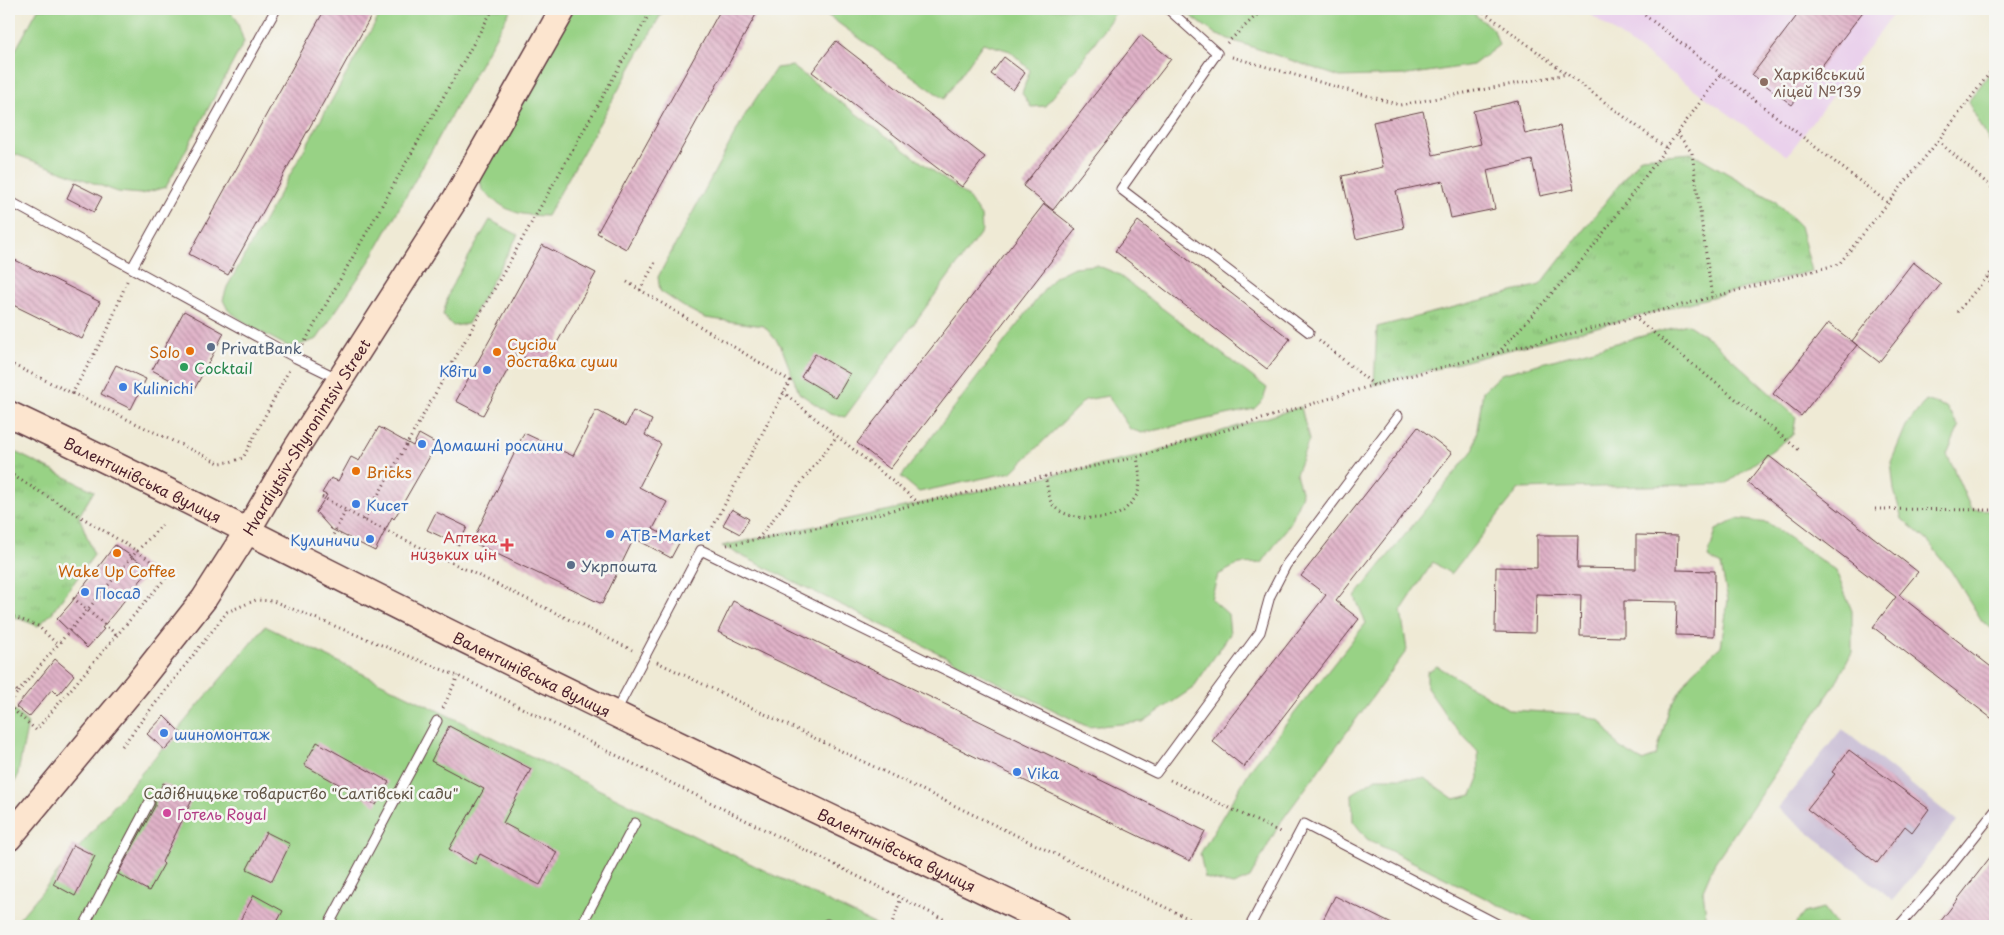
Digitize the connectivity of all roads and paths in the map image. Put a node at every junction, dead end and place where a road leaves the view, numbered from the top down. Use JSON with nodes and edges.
{"nodes":[{"id":1,"x":276,"y":9,"type":"edge"},
{"id":2,"x":493,"y":9,"type":"edge"},
{"id":3,"x":563,"y":9,"type":"edge"},
{"id":4,"x":652,"y":9,"type":"edge"},
{"id":5,"x":1168,"y":9,"type":"edge"},
{"id":6,"x":1263,"y":9,"type":"edge"},
{"id":7,"x":1480,"y":9,"type":"edge"},
{"id":8,"x":1637,"y":9,"type":"edge"},
{"id":9,"x":1218,"y":53,"type":"junction"},
{"id":10,"x":1995,"y":66,"type":"edge"},
{"id":11,"x":1567,"y":74,"type":"junction"},
{"id":12,"x":1721,"y":74,"type":"junction"},
{"id":13,"x":1677,"y":133,"type":"junction"},
{"id":14,"x":1938,"y":141,"type":"junction"},
{"id":15,"x":1666,"y":148,"type":"junction"},
{"id":16,"x":1995,"y":190,"type":"edge"},
{"id":17,"x":9,"y":202,"type":"edge"},
{"id":18,"x":1888,"y":203,"type":"junction"},
{"id":19,"x":655,"y":263,"type":"dead end"},
{"id":20,"x":132,"y":268,"type":"junction"},
{"id":21,"x":1995,"y":268,"type":"edge"},
{"id":22,"x":1988,"y":277,"type":"junction"},
{"id":23,"x":627,"y":282,"type":"dead end"},
{"id":24,"x":640,"y":290,"type":"junction"},
{"id":25,"x":1712,"y":297,"type":"junction"},
{"id":26,"x":1995,"y":297,"type":"edge"},
{"id":27,"x":1957,"y":312,"type":"dead end"},
{"id":28,"x":1634,"y":317,"type":"junction"},
{"id":29,"x":1309,"y":332,"type":"joint"},
{"id":30,"x":1497,"y":353,"type":"junction"},
{"id":31,"x":296,"y":358,"type":"junction"},
{"id":32,"x":9,"y":363,"type":"edge"},
{"id":33,"x":341,"y":380,"type":"junction"},
{"id":34,"x":1374,"y":385,"type":"junction"},
{"id":35,"x":783,"y":392,"type":"junction"},
{"id":36,"x":72,"y":394,"type":"junction"},
{"id":37,"x":9,"y":414,"type":"edge"},
{"id":38,"x":1398,"y":416,"type":"dead end"},
{"id":39,"x":836,"y":436,"type":"junction"},
{"id":40,"x":1799,"y":450,"type":"dead end"},
{"id":41,"x":1137,"y":457,"type":"junction"},
{"id":42,"x":9,"y":473,"type":"edge"},
{"id":43,"x":1046,"y":476,"type":"junction"},
{"id":44,"x":322,"y":497,"type":"dead end"},
{"id":45,"x":919,"y":503,"type":"junction"},
{"id":46,"x":1875,"y":509,"type":"dead end"},
{"id":47,"x":346,"y":510,"type":"junction"},
{"id":48,"x":1995,"y":510,"type":"edge"},
{"id":49,"x":364,"y":520,"type":"junction"},
{"id":50,"x":162,"y":525,"type":"dead end"},
{"id":51,"x":248,"y":530,"type":"junction"},
{"id":52,"x":331,"y":539,"type":"dead end"},
{"id":53,"x":758,"y":539,"type":"junction"},
{"id":54,"x":701,"y":550,"type":"junction"},
{"id":55,"x":137,"y":551,"type":"junction"},
{"id":56,"x":169,"y":574,"type":"junction"},
{"id":57,"x":176,"y":580,"type":"dead end"},
{"id":58,"x":73,"y":598,"type":"dead end"},
{"id":59,"x":9,"y":604,"type":"edge"},
{"id":60,"x":87,"y":610,"type":"junction"},
{"id":61,"x":10,"y":615,"type":"edge"},
{"id":62,"x":116,"y":636,"type":"junction"},
{"id":63,"x":58,"y":645,"type":"junction"},
{"id":64,"x":645,"y":656,"type":"junction"},
{"id":65,"x":458,"y":676,"type":"junction"},
{"id":66,"x":9,"y":683,"type":"edge"},
{"id":67,"x":18,"y":692,"type":"junction"},
{"id":68,"x":9,"y":704,"type":"edge"},
{"id":69,"x":614,"y":714,"type":"junction"},
{"id":70,"x":438,"y":720,"type":"joint"},
{"id":71,"x":122,"y":746,"type":"dead end"},
{"id":72,"x":1156,"y":773,"type":"junction"},
{"id":73,"x":149,"y":803,"type":"dead end"},
{"id":74,"x":1995,"y":811,"type":"edge"},
{"id":75,"x":635,"y":824,"type":"dead end"},
{"id":76,"x":9,"y":838,"type":"edge"},
{"id":77,"x":1296,"y":839,"type":"junction"},
{"id":78,"x":901,"y":898,"type":"junction"},
{"id":79,"x":84,"y":926,"type":"edge"},
{"id":80,"x":328,"y":926,"type":"edge"},
{"id":81,"x":581,"y":926,"type":"edge"},
{"id":82,"x":891,"y":926,"type":"edge"},
{"id":83,"x":956,"y":926,"type":"edge"},
{"id":84,"x":1057,"y":926,"type":"edge"},
{"id":85,"x":1204,"y":926,"type":"edge"},
{"id":86,"x":1250,"y":926,"type":"edge"},
{"id":87,"x":1502,"y":926,"type":"edge"},
{"id":88,"x":1899,"y":926,"type":"edge"}],
"edges":[{"from":1,"to":20,"type":"lane"},
{"from":2,"to":31,"type":"path"},
{"from":3,"to":33,"type":"street","name":"Hvardiytsiv-Shyronintsiv Street"},
{"from":4,"to":49,"type":"path"},
{"from":5,"to":9,"type":"lane"},
{"from":6,"to":9,"type":"path"},
{"from":7,"to":11,"type":"path"},
{"from":8,"to":12,"type":"path"},
{"from":9,"to":11,"type":"path"},
{"from":9,"to":29,"type":"lane"},
{"from":10,"to":14,"type":"path"},
{"from":11,"to":15,"type":"path"},
{"from":12,"to":13,"type":"path"},
{"from":12,"to":18,"type":"path"},
{"from":13,"to":15,"type":"path"},
{"from":13,"to":25,"type":"path"},
{"from":14,"to":16,"type":"path"},
{"from":14,"to":18,"type":"path"},
{"from":15,"to":30,"type":"path"},
{"from":17,"to":20,"type":"lane"},
{"from":18,"to":25,"type":"path"},
{"from":19,"to":24,"type":"path"},
{"from":20,"to":31,"type":"lane"},
{"from":20,"to":36,"type":"path"},
{"from":21,"to":22,"type":"path"},
{"from":22,"to":26,"type":"path"},
{"from":22,"to":27,"type":"path"},
{"from":23,"to":24,"type":"path"},
{"from":24,"to":35,"type":"path"},
{"from":25,"to":28,"type":"path"},
{"from":28,"to":30,"type":"path"},
{"from":28,"to":40,"type":"path"},
{"from":29,"to":34,"type":"path"},
{"from":30,"to":34,"type":"path"},
{"from":31,"to":33,"type":"lane"},
{"from":31,"to":36,"type":"path"},
{"from":32,"to":36,"type":"path"},
{"from":33,"to":51,"type":"street","name":"Hvardiytsiv-Shyronintsiv Street"},
{"from":34,"to":41,"type":"path"},
{"from":35,"to":39,"type":"path"},
{"from":35,"to":54,"type":"path"},
{"from":37,"to":51,"type":"street","name":"Валентинівська вулиця"},
{"from":38,"to":72,"type":"lane"},
{"from":39,"to":45,"type":"path"},
{"from":39,"to":53,"type":"path"},
{"from":41,"to":43,"type":"path"},
{"from":41,"to":43,"type":"path"},
{"from":42,"to":55,"type":"path"},
{"from":43,"to":45,"type":"path"},
{"from":44,"to":47,"type":"path"},
{"from":45,"to":53,"type":"path"},
{"from":46,"to":48,"type":"path"},
{"from":47,"to":49,"type":"path"},
{"from":47,"to":52,"type":"path"},
{"from":49,"to":64,"type":"path"},
{"from":50,"to":55,"type":"path"},
{"from":51,"to":69,"type":"street","name":"Валентинівська вулиця"},
{"from":51,"to":76,"type":"street","name":"Hvardiytsiv-Shyronintsiv Street"},
{"from":53,"to":54,"type":"path"},
{"from":54,"to":64,"type":"lane"},
{"from":54,"to":72,"type":"lane"},
{"from":55,"to":56,"type":"path"},
{"from":55,"to":60,"type":"path"},
{"from":56,"to":57,"type":"path"},
{"from":56,"to":62,"type":"path"},
{"from":58,"to":60,"type":"path"},
{"from":59,"to":61,"type":"path"},
{"from":60,"to":62,"type":"path"},
{"from":60,"to":63,"type":"path"},
{"from":61,"to":63,"type":"path"},
{"from":62,"to":68,"type":"path"},
{"from":63,"to":67,"type":"path"},
{"from":64,"to":69,"type":"lane"},
{"from":64,"to":85,"type":"path"},
{"from":65,"to":70,"type":"path"},
{"from":65,"to":71,"type":"path"},
{"from":65,"to":78,"type":"path"},
{"from":66,"to":67,"type":"path"},
{"from":67,"to":68,"type":"path"},
{"from":69,"to":84,"type":"street","name":"Валентинівська вулиця"},
{"from":70,"to":80,"type":"lane"},
{"from":72,"to":77,"type":"path"},
{"from":73,"to":79,"type":"lane"},
{"from":74,"to":88,"type":"lane"},
{"from":75,"to":81,"type":"lane"},
{"from":77,"to":86,"type":"lane"},
{"from":77,"to":87,"type":"lane"},
{"from":78,"to":82,"type":"path"},
{"from":78,"to":83,"type":"path"}]}
